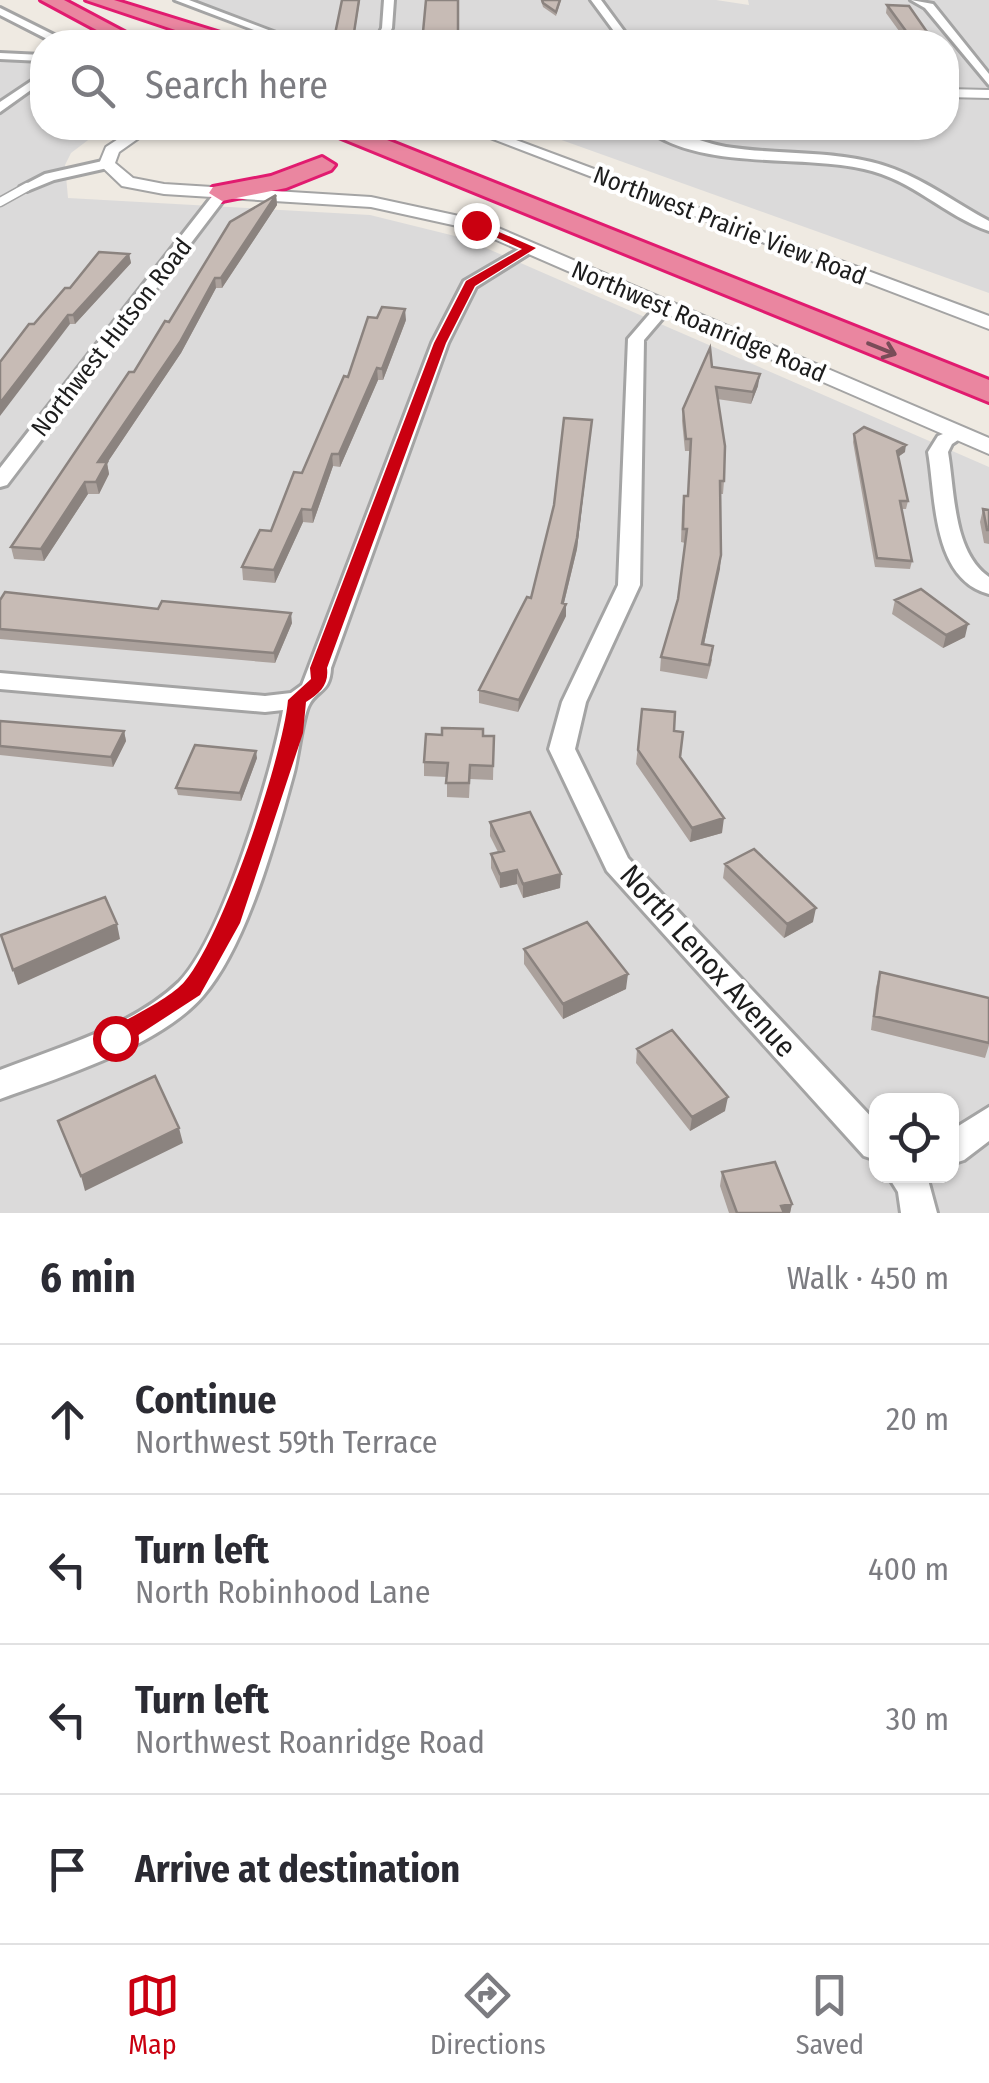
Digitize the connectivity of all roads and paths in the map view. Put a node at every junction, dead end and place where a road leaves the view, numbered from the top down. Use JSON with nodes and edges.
{"nodes":[{"id":1,"x":50,"y":0,"type":"edge"},
{"id":2,"x":95,"y":0,"type":"edge"},
{"id":3,"x":180,"y":0,"type":"edge"},
{"id":4,"x":389,"y":0,"type":"edge"},
{"id":5,"x":596,"y":0,"type":"edge"},
{"id":6,"x":916,"y":0,"type":"edge"},
{"id":7,"x":0,"y":11,"type":"edge"},
{"id":8,"x":37,"y":30,"type":"edge"},
{"id":9,"x":109,"y":30,"type":"edge"},
{"id":10,"x":151,"y":30,"type":"edge"},
{"id":11,"x":191,"y":30,"type":"edge"},
{"id":12,"x":262,"y":30,"type":"edge"},
{"id":13,"x":386,"y":30,"type":"edge"},
{"id":14,"x":617,"y":30,"type":"edge"},
{"id":15,"x":947,"y":30,"type":"edge"},
{"id":16,"x":959,"y":45,"type":"edge"},
{"id":17,"x":0,"y":56,"type":"edge"},
{"id":18,"x":30,"y":57,"type":"edge"},
{"id":19,"x":989,"y":82,"type":"edge"},
{"id":20,"x":30,"y":86,"type":"edge"},
{"id":21,"x":959,"y":93,"type":"edge"},
{"id":22,"x":989,"y":94,"type":"edge"},
{"id":23,"x":0,"y":108,"type":"edge"},
{"id":24,"x":127,"y":140,"type":"edge"},
{"id":25,"x":326,"y":140,"type":"edge"},
{"id":26,"x":367,"y":140,"type":"edge"},
{"id":27,"x":414,"y":140,"type":"edge"},
{"id":28,"x":503,"y":140,"type":"edge"},
{"id":29,"x":683,"y":140,"type":"edge"},
{"id":30,"x":107,"y":164,"type":"junction"},
{"id":31,"x":322,"y":165,"type":"junction"},
{"id":32,"x":27,"y":186,"type":"joint"},
{"id":33,"x":222,"y":193,"type":"junction"},
{"id":34,"x":304,"y":197,"type":"junction"},
{"id":35,"x":0,"y":202,"type":"edge"},
{"id":36,"x":989,"y":227,"type":"edge"},
{"id":37,"x":531,"y":248,"type":"junction"},
{"id":38,"x":665,"y":306,"type":"junction"},
{"id":39,"x":989,"y":323,"type":"edge"},
{"id":40,"x":989,"y":367,"type":"edge"},
{"id":41,"x":989,"y":392,"type":"edge"},
{"id":42,"x":958,"y":434,"type":"junction"},
{"id":43,"x":989,"y":448,"type":"edge"},
{"id":44,"x":0,"y":481,"type":"edge"},
{"id":45,"x":989,"y":587,"type":"edge"},
{"id":46,"x":0,"y":681,"type":"edge"},
{"id":47,"x":297,"y":700,"type":"junction"},
{"id":48,"x":0,"y":1085,"type":"edge"},
{"id":49,"x":989,"y":1122,"type":"edge"},
{"id":50,"x":869,"y":1136,"type":"edge"},
{"id":51,"x":959,"y":1144,"type":"edge"}],
"edges":[{"from":1,"to":9,"type":"highway"},
{"from":2,"to":10,"type":"highway"},
{"from":2,"to":11,"type":"highway"},
{"from":3,"to":12,"type":"street"},
{"from":4,"to":13,"type":"street"},
{"from":5,"to":14,"type":"street"},
{"from":6,"to":15,"type":"street"},
{"from":7,"to":8,"type":"street"},
{"from":16,"to":19,"type":"street"},
{"from":17,"to":18,"type":"street"},
{"from":20,"to":23,"type":"street"},
{"from":21,"to":22,"type":"street"},
{"from":24,"to":30,"type":"street"},
{"from":25,"to":31,"type":"highway"},
{"from":26,"to":41,"type":"highway","one_way":true},
{"from":27,"to":40,"type":"highway"},
{"from":28,"to":39,"type":"street","name":"Northwest Prairie View Road"},
{"from":29,"to":36,"type":"street"},
{"from":30,"to":32,"type":"street"},
{"from":30,"to":33,"type":"street","name":"Northwest Roanridge Road"},
{"from":31,"to":33,"type":"highway"},
{"from":31,"to":34,"type":"highway"},
{"from":32,"to":35,"type":"lane"},
{"from":33,"to":34,"type":"street","name":"Northwest Roanridge Road"},
{"from":33,"to":44,"type":"street","name":"Northwest Hutson Road"},
{"from":34,"to":37,"type":"street","name":"Northwest Roanridge Road"},
{"from":37,"to":38,"type":"street","name":"Northwest Roanridge Road"},
{"from":37,"to":47,"type":"street"},
{"from":38,"to":42,"type":"street","name":"Northwest Roanridge Road"},
{"from":38,"to":50,"type":"street","name":"North Lenox Avenue"},
{"from":42,"to":43,"type":"street","name":"Northwest Roanridge Road"},
{"from":42,"to":45,"type":"street"},
{"from":46,"to":47,"type":"street"},
{"from":47,"to":48,"type":"street"},
{"from":49,"to":51,"type":"street"}]}
